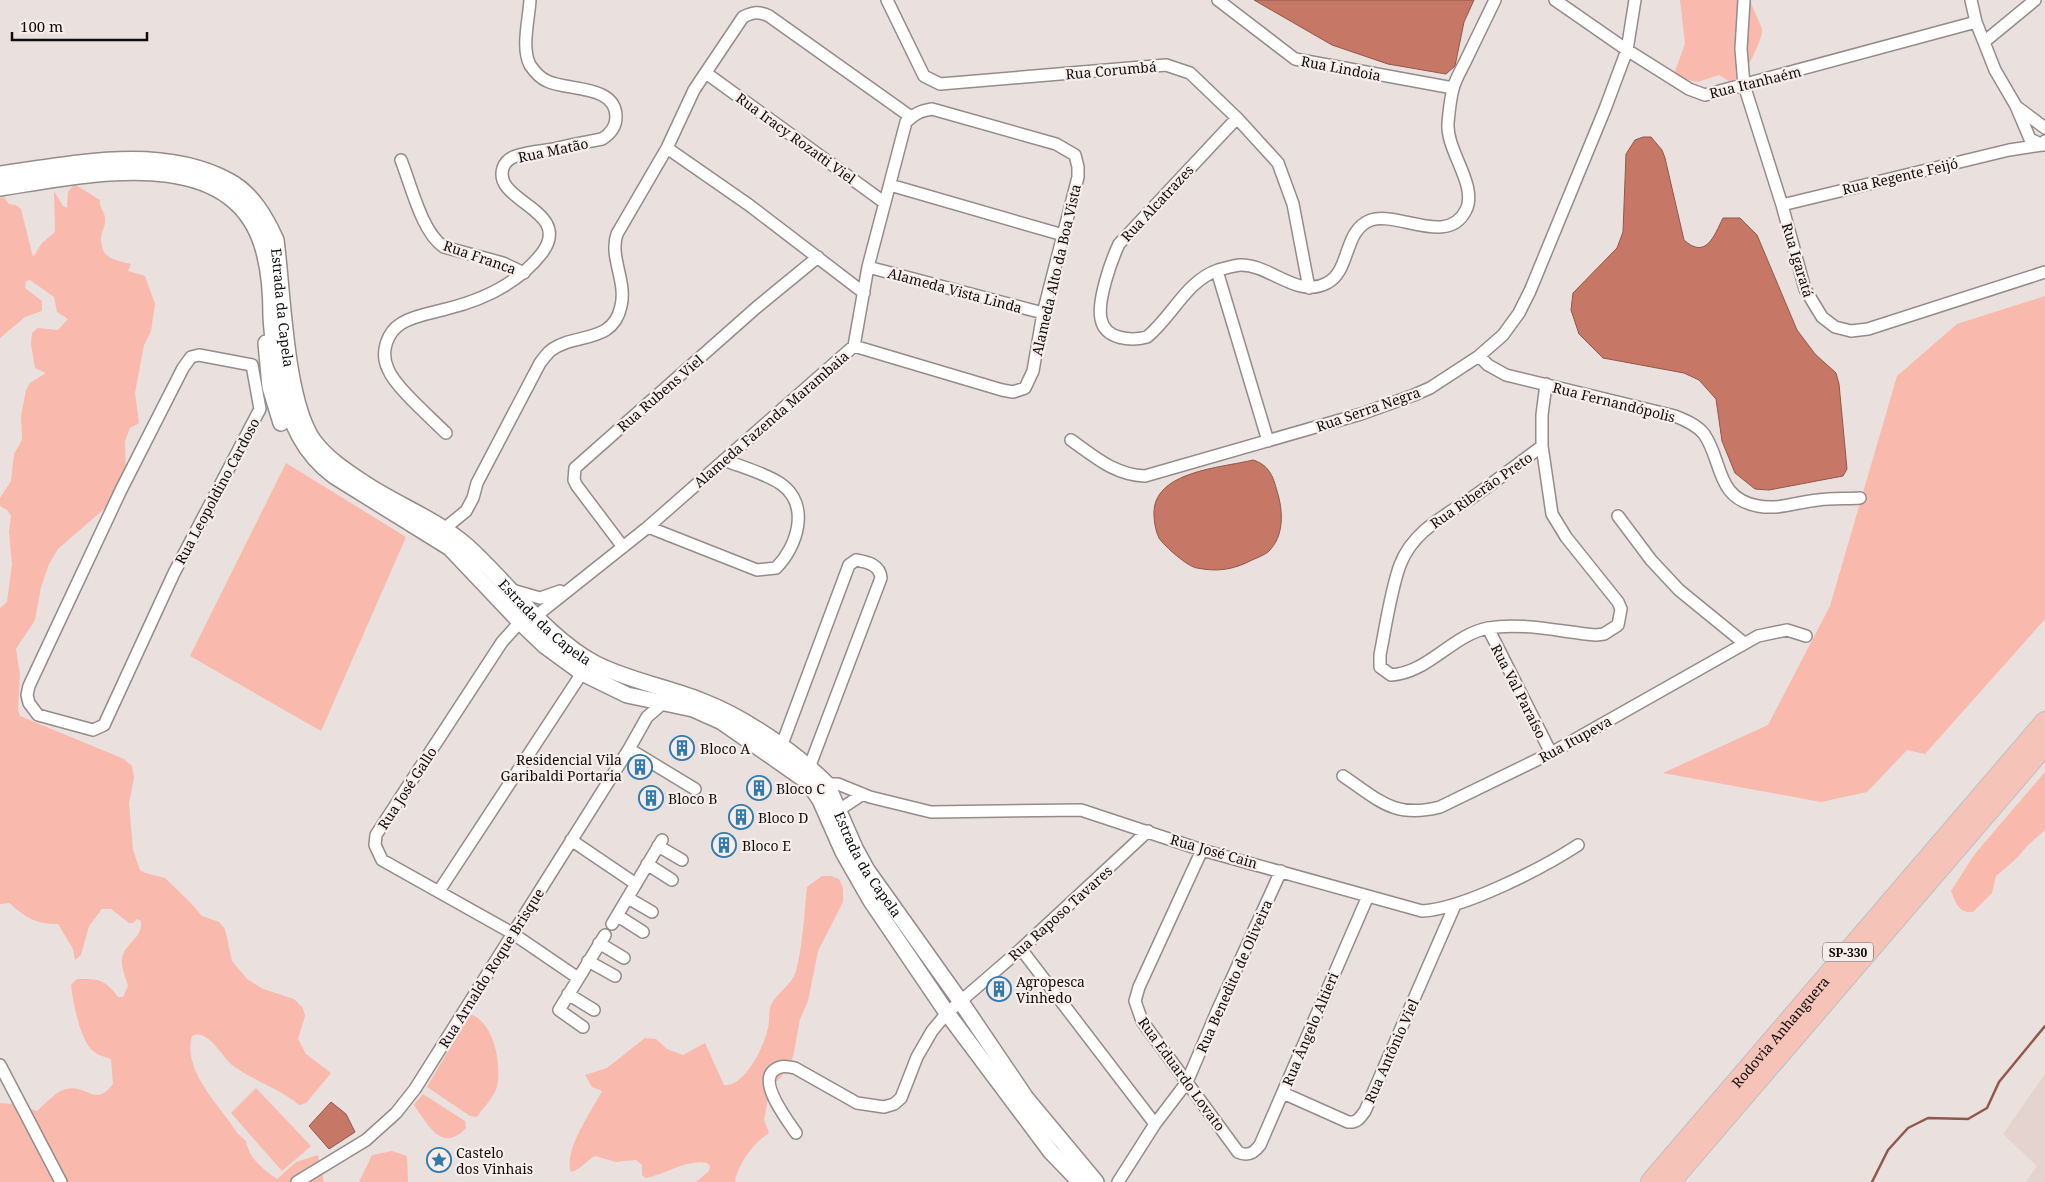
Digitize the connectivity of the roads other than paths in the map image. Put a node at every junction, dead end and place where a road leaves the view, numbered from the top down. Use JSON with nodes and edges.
{"nodes":[{"id":1,"x":530,"y":0,"type":"edge"},
{"id":2,"x":887,"y":0,"type":"edge"},
{"id":3,"x":1218,"y":0,"type":"edge"},
{"id":4,"x":1495,"y":0,"type":"edge"},
{"id":5,"x":1555,"y":0,"type":"edge"},
{"id":6,"x":1635,"y":0,"type":"edge"},
{"id":7,"x":1744,"y":0,"type":"edge"},
{"id":8,"x":1971,"y":0,"type":"edge"},
{"id":9,"x":2035,"y":0,"type":"edge"},
{"id":10,"x":1976,"y":22,"type":"junction"},
{"id":11,"x":1984,"y":42,"type":"junction"},
{"id":12,"x":1627,"y":50,"type":"junction"},
{"id":13,"x":706,"y":73,"type":"junction"},
{"id":14,"x":1744,"y":86,"type":"junction"},
{"id":15,"x":1453,"y":88,"type":"junction"},
{"id":16,"x":2016,"y":106,"type":"junction"},
{"id":17,"x":1237,"y":118,"type":"junction"},
{"id":18,"x":908,"y":120,"type":"junction"},
{"id":19,"x":2040,"y":126,"type":"edge"},
{"id":20,"x":2027,"y":134,"type":"junction"},
{"id":21,"x":2044,"y":143,"type":"edge"},
{"id":22,"x":667,"y":148,"type":"junction"},
{"id":23,"x":2019,"y":148,"type":"junction"},
{"id":24,"x":401,"y":160,"type":"dead end"},
{"id":25,"x":0,"y":174,"type":"edge"},
{"id":26,"x":890,"y":185,"type":"junction"},
{"id":27,"x":0,"y":188,"type":"edge"},
{"id":28,"x":885,"y":203,"type":"junction"},
{"id":29,"x":1782,"y":205,"type":"junction"},
{"id":30,"x":1063,"y":235,"type":"junction"},
{"id":31,"x":818,"y":257,"type":"junction"},
{"id":32,"x":868,"y":267,"type":"junction"},
{"id":33,"x":1217,"y":271,"type":"junction"},
{"id":34,"x":2045,"y":272,"type":"edge"},
{"id":35,"x":524,"y":273,"type":"junction"},
{"id":36,"x":1309,"y":288,"type":"junction"},
{"id":37,"x":864,"y":293,"type":"junction"},
{"id":38,"x":1043,"y":313,"type":"junction"},
{"id":39,"x":277,"y":320,"type":"junction"},
{"id":40,"x":854,"y":346,"type":"junction"},
{"id":41,"x":267,"y":353,"type":"junction"},
{"id":42,"x":1479,"y":356,"type":"junction"},
{"id":43,"x":252,"y":365,"type":"junction"},
{"id":44,"x":1546,"y":384,"type":"junction"},
{"id":45,"x":260,"y":409,"type":"junction"},
{"id":46,"x":280,"y":418,"type":"junction"},
{"id":47,"x":446,"y":433,"type":"dead end"},
{"id":48,"x":1071,"y":440,"type":"dead end"},
{"id":49,"x":301,"y":441,"type":"junction"},
{"id":50,"x":1268,"y":441,"type":"junction"},
{"id":51,"x":1542,"y":446,"type":"junction"},
{"id":52,"x":724,"y":460,"type":"junction"},
{"id":53,"x":1860,"y":498,"type":"dead end"},
{"id":54,"x":1618,"y":516,"type":"dead end"},
{"id":55,"x":648,"y":527,"type":"junction"},
{"id":56,"x":444,"y":529,"type":"junction"},
{"id":57,"x":623,"y":547,"type":"junction"},
{"id":58,"x":580,"y":581,"type":"junction"},
{"id":59,"x":509,"y":589,"type":"junction"},
{"id":60,"x":536,"y":616,"type":"junction"},
{"id":61,"x":520,"y":622,"type":"junction"},
{"id":62,"x":1488,"y":628,"type":"junction"},
{"id":63,"x":1806,"y":636,"type":"dead end"},
{"id":64,"x":1744,"y":643,"type":"junction"},
{"id":65,"x":582,"y":673,"type":"junction"},
{"id":66,"x":648,"y":684,"type":"junction"},
{"id":67,"x":665,"y":697,"type":"junction"},
{"id":68,"x":643,"y":699,"type":"junction"},
{"id":69,"x":647,"y":717,"type":"junction"},
{"id":70,"x":2045,"y":722,"type":"edge"},
{"id":71,"x":2045,"y":745,"type":"edge"},
{"id":72,"x":781,"y":747,"type":"junction"},
{"id":73,"x":630,"y":749,"type":"junction"},
{"id":74,"x":1551,"y":753,"type":"junction"},
{"id":75,"x":808,"y":768,"type":"junction"},
{"id":76,"x":1343,"y":776,"type":"dead end"},
{"id":77,"x":827,"y":784,"type":"junction"},
{"id":78,"x":850,"y":788,"type":"junction"},
{"id":79,"x":695,"y":789,"type":"dead end"},
{"id":80,"x":863,"y":794,"type":"junction"},
{"id":81,"x":838,"y":807,"type":"junction"},
{"id":82,"x":1148,"y":831,"type":"junction"},
{"id":83,"x":571,"y":840,"type":"junction"},
{"id":84,"x":1578,"y":845,"type":"dead end"},
{"id":85,"x":1202,"y":850,"type":"junction"},
{"id":86,"x":682,"y":860,"type":"dead end"},
{"id":87,"x":647,"y":864,"type":"junction"},
{"id":88,"x":1281,"y":871,"type":"junction"},
{"id":89,"x":672,"y":880,"type":"dead end"},
{"id":90,"x":636,"y":884,"type":"junction"},
{"id":91,"x":439,"y":891,"type":"junction"},
{"id":92,"x":1368,"y":896,"type":"junction"},
{"id":93,"x":628,"y":898,"type":"junction"},
{"id":94,"x":1455,"y":905,"type":"junction"},
{"id":95,"x":652,"y":912,"type":"dead end"},
{"id":96,"x":643,"y":932,"type":"dead end"},
{"id":97,"x":512,"y":933,"type":"junction"},
{"id":98,"x":1021,"y":949,"type":"junction"},
{"id":99,"x":624,"y":958,"type":"dead end"},
{"id":100,"x":588,"y":961,"type":"junction"},
{"id":101,"x":615,"y":976,"type":"dead end"},
{"id":102,"x":578,"y":978,"type":"junction"},
{"id":103,"x":568,"y":994,"type":"junction"},
{"id":104,"x":961,"y":1002,"type":"junction"},
{"id":105,"x":594,"y":1010,"type":"dead end"},
{"id":106,"x":948,"y":1013,"type":"junction"},
{"id":107,"x":583,"y":1027,"type":"dead end"},
{"id":108,"x":0,"y":1065,"type":"edge"},
{"id":109,"x":1187,"y":1082,"type":"junction"},
{"id":110,"x":1283,"y":1093,"type":"junction"},
{"id":111,"x":1155,"y":1124,"type":"junction"},
{"id":112,"x":796,"y":1132,"type":"dead end"},
{"id":113,"x":1244,"y":1154,"type":"joint"},
{"id":114,"x":61,"y":1182,"type":"edge"},
{"id":115,"x":297,"y":1182,"type":"edge"},
{"id":116,"x":1080,"y":1182,"type":"edge"},
{"id":117,"x":1096,"y":1182,"type":"edge"},
{"id":118,"x":1118,"y":1182,"type":"edge"},
{"id":119,"x":1651,"y":1182,"type":"edge"},
{"id":120,"x":1669,"y":1182,"type":"edge"}],
"edges":[{"from":1,"to":35,"type":"street","name":"Rua Matão"},
{"from":2,"to":17,"type":"street","name":"Rua Corumbá"},
{"from":3,"to":15,"type":"street","name":"Rua Lindoia"},
{"from":4,"to":15,"type":"street"},
{"from":5,"to":12,"type":"street","name":"Rua Itanhaém"},
{"from":6,"to":12,"type":"street","name":"Rua Serra Negra"},
{"from":7,"to":14,"type":"street","name":"Rua Igaratá"},
{"from":8,"to":10,"type":"street"},
{"from":9,"to":11,"type":"street"},
{"from":10,"to":11,"type":"street"},
{"from":10,"to":14,"type":"street","name":"Rua Itanhaém"},
{"from":11,"to":16,"type":"street"},
{"from":12,"to":14,"type":"street","name":"Rua Itanhaém"},
{"from":12,"to":42,"type":"street","name":"Rua Serra Negra"},
{"from":13,"to":18,"type":"street"},
{"from":13,"to":22,"type":"street"},
{"from":13,"to":28,"type":"street","name":"Rua Iracy Rozatti Viel"},
{"from":14,"to":29,"type":"street","name":"Rua Igaratá"},
{"from":15,"to":36,"type":"street"},
{"from":16,"to":19,"type":"street"},
{"from":16,"to":20,"type":"street"},
{"from":17,"to":33,"type":"street","name":"Rua Alcatrazes"},
{"from":17,"to":36,"type":"street","name":"Rua Corumbá"},
{"from":18,"to":26,"type":"street","name":"Alameda Fazenda Marambaia"},
{"from":18,"to":30,"type":"street","name":"Alameda Alto da Boa Vista"},
{"from":19,"to":20,"type":"street"},
{"from":20,"to":21,"type":"street"},
{"from":20,"to":23,"type":"street"},
{"from":21,"to":23,"type":"street","name":"Rua Regente Feijó"},
{"from":22,"to":31,"type":"street"},
{"from":22,"to":56,"type":"street"},
{"from":23,"to":29,"type":"street","name":"Rua Regente Feijó"},
{"from":24,"to":35,"type":"street","name":"Rua Franca"},
{"from":25,"to":39,"type":"main road","name":"Estrada da Capela"},
{"from":26,"to":28,"type":"street","name":"Alameda Fazenda Marambaia"},
{"from":26,"to":30,"type":"street"},
{"from":27,"to":39,"type":"main road","name":"Estrada da Capela"},
{"from":28,"to":32,"type":"street","name":"Alameda Fazenda Marambaia"},
{"from":29,"to":34,"type":"street","name":"Rua Igaratá"},
{"from":30,"to":38,"type":"street","name":"Alameda Alto da Boa Vista"},
{"from":31,"to":37,"type":"street"},
{"from":31,"to":57,"type":"street","name":"Rua Rubens Viel"},
{"from":32,"to":37,"type":"street","name":"Alameda Fazenda Marambaia"},
{"from":32,"to":38,"type":"street","name":"Alameda Vista Linda"},
{"from":33,"to":36,"type":"street","name":"Rua Alcatrazes"},
{"from":33,"to":50,"type":"street"},
{"from":35,"to":47,"type":"street","name":"Rua Matão"},
{"from":37,"to":40,"type":"street","name":"Alameda Fazenda Marambaia"},
{"from":38,"to":40,"type":"street","name":"Alameda Alto da Boa Vista"},
{"from":39,"to":41,"type":"main road"},
{"from":39,"to":49,"type":"main road","name":"Estrada da Capela"},
{"from":39,"to":56,"type":"main road","name":"Estrada da Capela"},
{"from":40,"to":52,"type":"street","name":"Alameda Fazenda Marambaia"},
{"from":41,"to":43,"type":"street"},
{"from":41,"to":46,"type":"main road"},
{"from":42,"to":44,"type":"street","name":"Rua Fernandópolis"},
{"from":42,"to":50,"type":"street","name":"Rua Serra Negra"},
{"from":43,"to":45,"type":"street","name":"Rua Leopoldino Cardoso"},
{"from":43,"to":45,"type":"street","name":"Rua Leopoldino Cardoso"},
{"from":44,"to":51,"type":"street","name":"Rua Riberão Preto"},
{"from":44,"to":53,"type":"street","name":"Rua Fernandópolis"},
{"from":45,"to":46,"type":"street"},
{"from":46,"to":49,"type":"main road"},
{"from":48,"to":50,"type":"street","name":"Rua Serra Negra"},
{"from":49,"to":61,"type":"main road","name":"Estrada da Capela"},
{"from":51,"to":62,"type":"street","name":"Rua Riberão Preto"},
{"from":51,"to":62,"type":"street","name":"Rua Riberão Preto"},
{"from":52,"to":55,"type":"street","name":"Alameda Fazenda Marambaia"},
{"from":52,"to":55,"type":"street"},
{"from":54,"to":64,"type":"street"},
{"from":55,"to":57,"type":"street","name":"Alameda Fazenda Marambaia"},
{"from":56,"to":59,"type":"main road","name":"Estrada da Capela"},
{"from":57,"to":58,"type":"street","name":"Alameda Fazenda Marambaia"},
{"from":58,"to":59,"type":"street","name":"Alameda Fazenda Marambaia"},
{"from":58,"to":60,"type":"street","name":"Alameda Fazenda Marambaia"},
{"from":59,"to":60,"type":"main road","name":"Estrada da Capela"},
{"from":60,"to":66,"type":"main road","name":"Estrada da Capela"},
{"from":61,"to":65,"type":"main road","name":"Estrada da Capela"},
{"from":61,"to":91,"type":"street","name":"Rua José Gallo"},
{"from":62,"to":74,"type":"street","name":"Rua Val Paraíso"},
{"from":63,"to":64,"type":"street","name":"Rua Itupeva"},
{"from":64,"to":74,"type":"street","name":"Rua Itupeva"},
{"from":65,"to":68,"type":"main road","name":"Estrada da Capela"},
{"from":65,"to":91,"type":"street"},
{"from":66,"to":67,"type":"main road","name":"Estrada da Capela"},
{"from":66,"to":68,"type":"street"},
{"from":67,"to":68,"type":"main road","name":"Estrada da Capela"},
{"from":67,"to":69,"type":"street","name":"Rua Arnaldo Roque Brisque"},
{"from":67,"to":72,"type":"main road","name":"Estrada da Capela"},
{"from":67,"to":81,"type":"main road","name":"Estrada da Capela"},
{"from":68,"to":69,"type":"street"},
{"from":69,"to":73,"type":"street","name":"Rua Arnaldo Roque Brisque"},
{"from":70,"to":119,"type":"highway","name":"Rodovia Anhanguera","number":"SP-330"},
{"from":71,"to":120,"type":"highway","name":"Rodovia Anhanguera","number":"SP-330"},
{"from":72,"to":75,"type":"main road","name":"Estrada da Capela"},
{"from":72,"to":75,"type":"street"},
{"from":73,"to":79,"type":"street"},
{"from":73,"to":83,"type":"street","name":"Rua Arnaldo Roque Brisque"},
{"from":74,"to":76,"type":"street","name":"Rua Itupeva"},
{"from":75,"to":77,"type":"main road","name":"Estrada da Capela"},
{"from":77,"to":78,"type":"street","name":"Rua José Cain"},
{"from":77,"to":81,"type":"main road","name":"Estrada da Capela"},
{"from":78,"to":80,"type":"street","name":"Rua José Cain"},
{"from":78,"to":81,"type":"street"},
{"from":80,"to":81,"type":"street"},
{"from":80,"to":82,"type":"street","name":"Rua José Cain"},
{"from":81,"to":104,"type":"main road","name":"Estrada da Capela"},
{"from":81,"to":106,"type":"main road","name":"Estrada da Capela"},
{"from":82,"to":85,"type":"street","name":"Rua José Cain"},
{"from":82,"to":98,"type":"street","name":"Rua Raposo Tavares"},
{"from":83,"to":90,"type":"street"},
{"from":83,"to":97,"type":"street","name":"Rua Arnaldo Roque Brisque"},
{"from":84,"to":94,"type":"street","name":"Rua José Cain"},
{"from":85,"to":88,"type":"street","name":"Rua José Cain"},
{"from":85,"to":109,"type":"street","name":"Rua Eduardo Lovato"},
{"from":86,"to":87,"type":"street"},
{"from":87,"to":89,"type":"street"},
{"from":87,"to":90,"type":"street"},
{"from":88,"to":92,"type":"street","name":"Rua José Cain"},
{"from":88,"to":109,"type":"street","name":"Rua Benedito de Oliveira"},
{"from":90,"to":93,"type":"street"},
{"from":91,"to":97,"type":"street","name":"Rua José Gallo"},
{"from":92,"to":94,"type":"street","name":"Rua José Cain"},
{"from":92,"to":110,"type":"street","name":"Rua Ângelo Altieri"},
{"from":93,"to":95,"type":"street"},
{"from":93,"to":96,"type":"street"},
{"from":94,"to":110,"type":"street","name":"Rua Antônio Viel"},
{"from":97,"to":102,"type":"street","name":"Rua José Gallo"},
{"from":97,"to":115,"type":"street","name":"Rua Arnaldo Roque Brisque"},
{"from":98,"to":104,"type":"street","name":"Rua Raposo Tavares"},
{"from":98,"to":111,"type":"street"},
{"from":99,"to":100,"type":"street"},
{"from":100,"to":101,"type":"street"},
{"from":100,"to":102,"type":"street"},
{"from":102,"to":103,"type":"street"},
{"from":103,"to":105,"type":"street"},
{"from":103,"to":107,"type":"street"},
{"from":104,"to":106,"type":"street","name":"Rua Raposo Tavares"},
{"from":104,"to":117,"type":"main road","name":"Estrada da Capela"},
{"from":106,"to":112,"type":"street","name":"Rua Raposo Tavares"},
{"from":106,"to":116,"type":"main road","name":"Estrada da Capela"},
{"from":108,"to":114,"type":"street"},
{"from":109,"to":111,"type":"street","name":"Rua Benedito de Oliveira"},
{"from":109,"to":113,"type":"street","name":"Rua Eduardo Lovato"},
{"from":110,"to":113,"type":"street","name":"Rua Ângelo Altieri"},
{"from":111,"to":118,"type":"street","name":"Rua Benedito de Oliveira"}]}
